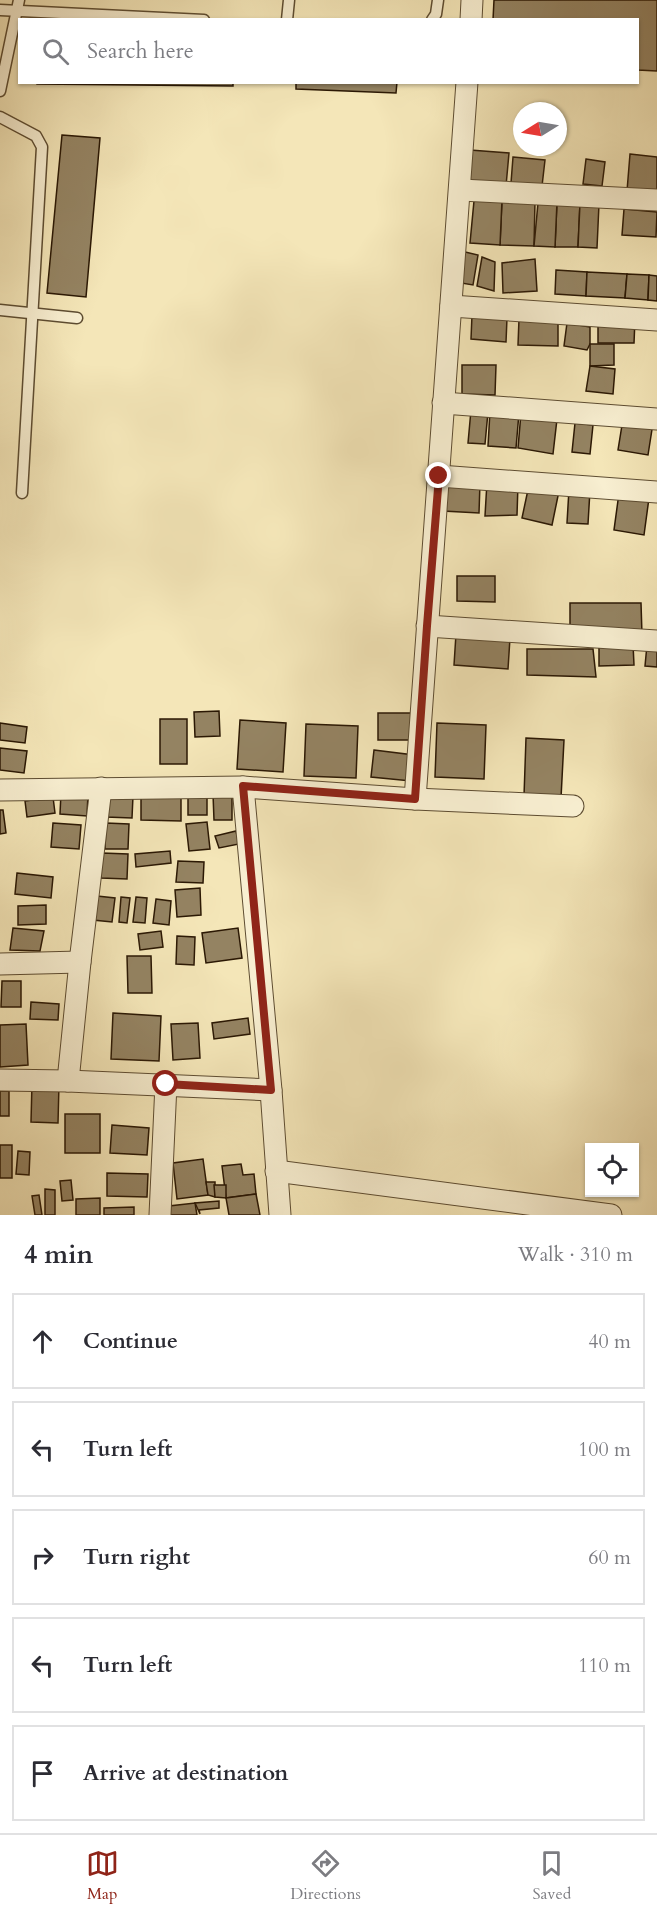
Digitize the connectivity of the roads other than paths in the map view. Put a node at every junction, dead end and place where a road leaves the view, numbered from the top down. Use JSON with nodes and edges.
{"nodes":[{"id":1,"x":289,"y":0,"type":"edge"},
{"id":2,"x":438,"y":0,"type":"edge"},
{"id":3,"x":472,"y":0,"type":"edge"},
{"id":4,"x":18,"y":5,"type":"edge"},
{"id":5,"x":0,"y":10,"type":"edge"},
{"id":6,"x":179,"y":18,"type":"edge"},
{"id":7,"x":287,"y":18,"type":"edge"},
{"id":8,"x":433,"y":18,"type":"edge"},
{"id":9,"x":471,"y":18,"type":"edge"},
{"id":10,"x":467,"y":84,"type":"edge"},
{"id":11,"x":0,"y":91,"type":"edge"},
{"id":12,"x":0,"y":117,"type":"edge"},
{"id":13,"x":461,"y":190,"type":"junction"},
{"id":14,"x":657,"y":201,"type":"edge"},
{"id":15,"x":451,"y":306,"type":"junction"},
{"id":16,"x":0,"y":310,"type":"edge"},
{"id":17,"x":33,"y":313,"type":"junction"},
{"id":18,"x":76,"y":318,"type":"dead end"},
{"id":19,"x":657,"y":320,"type":"edge"},
{"id":20,"x":443,"y":403,"type":"junction"},
{"id":21,"x":657,"y":418,"type":"edge"},
{"id":22,"x":439,"y":476,"type":"junction"},
{"id":23,"x":22,"y":492,"type":"dead end"},
{"id":24,"x":657,"y":492,"type":"edge"},
{"id":25,"x":427,"y":626,"type":"junction"},
{"id":26,"x":657,"y":641,"type":"edge"},
{"id":27,"x":243,"y":786,"type":"junction"},
{"id":28,"x":101,"y":788,"type":"junction"},
{"id":29,"x":0,"y":790,"type":"edge"},
{"id":30,"x":415,"y":799,"type":"junction"},
{"id":31,"x":573,"y":806,"type":"dead end"},
{"id":32,"x":80,"y":962,"type":"junction"},
{"id":33,"x":0,"y":964,"type":"edge"},
{"id":34,"x":0,"y":1080,"type":"edge"},
{"id":35,"x":68,"y":1081,"type":"junction"},
{"id":36,"x":166,"y":1084,"type":"junction"},
{"id":37,"x":271,"y":1090,"type":"junction"},
{"id":38,"x":276,"y":1171,"type":"junction"},
{"id":39,"x":160,"y":1215,"type":"edge"},
{"id":40,"x":279,"y":1215,"type":"edge"},
{"id":41,"x":611,"y":1215,"type":"edge"}],
"edges":[{"from":1,"to":7,"type":"lane"},
{"from":2,"to":8,"type":"lane"},
{"from":3,"to":9,"type":"street"},
{"from":4,"to":5,"type":"lane"},
{"from":4,"to":6,"type":"lane"},
{"from":4,"to":11,"type":"lane"},
{"from":10,"to":13,"type":"street"},
{"from":12,"to":17,"type":"lane"},
{"from":13,"to":14,"type":"street"},
{"from":13,"to":15,"type":"street"},
{"from":15,"to":19,"type":"street"},
{"from":15,"to":20,"type":"street"},
{"from":16,"to":17,"type":"lane"},
{"from":17,"to":18,"type":"lane"},
{"from":17,"to":23,"type":"lane"},
{"from":20,"to":21,"type":"street"},
{"from":20,"to":22,"type":"street"},
{"from":22,"to":24,"type":"street"},
{"from":22,"to":25,"type":"street"},
{"from":25,"to":26,"type":"street"},
{"from":25,"to":30,"type":"street"},
{"from":27,"to":28,"type":"street"},
{"from":27,"to":30,"type":"street"},
{"from":27,"to":37,"type":"street"},
{"from":28,"to":29,"type":"street"},
{"from":28,"to":32,"type":"street"},
{"from":30,"to":31,"type":"street"},
{"from":32,"to":33,"type":"street"},
{"from":32,"to":35,"type":"street"},
{"from":34,"to":35,"type":"street"},
{"from":35,"to":36,"type":"street"},
{"from":36,"to":37,"type":"street"},
{"from":36,"to":39,"type":"street"},
{"from":37,"to":38,"type":"street"},
{"from":38,"to":40,"type":"street"},
{"from":38,"to":41,"type":"street"}]}
